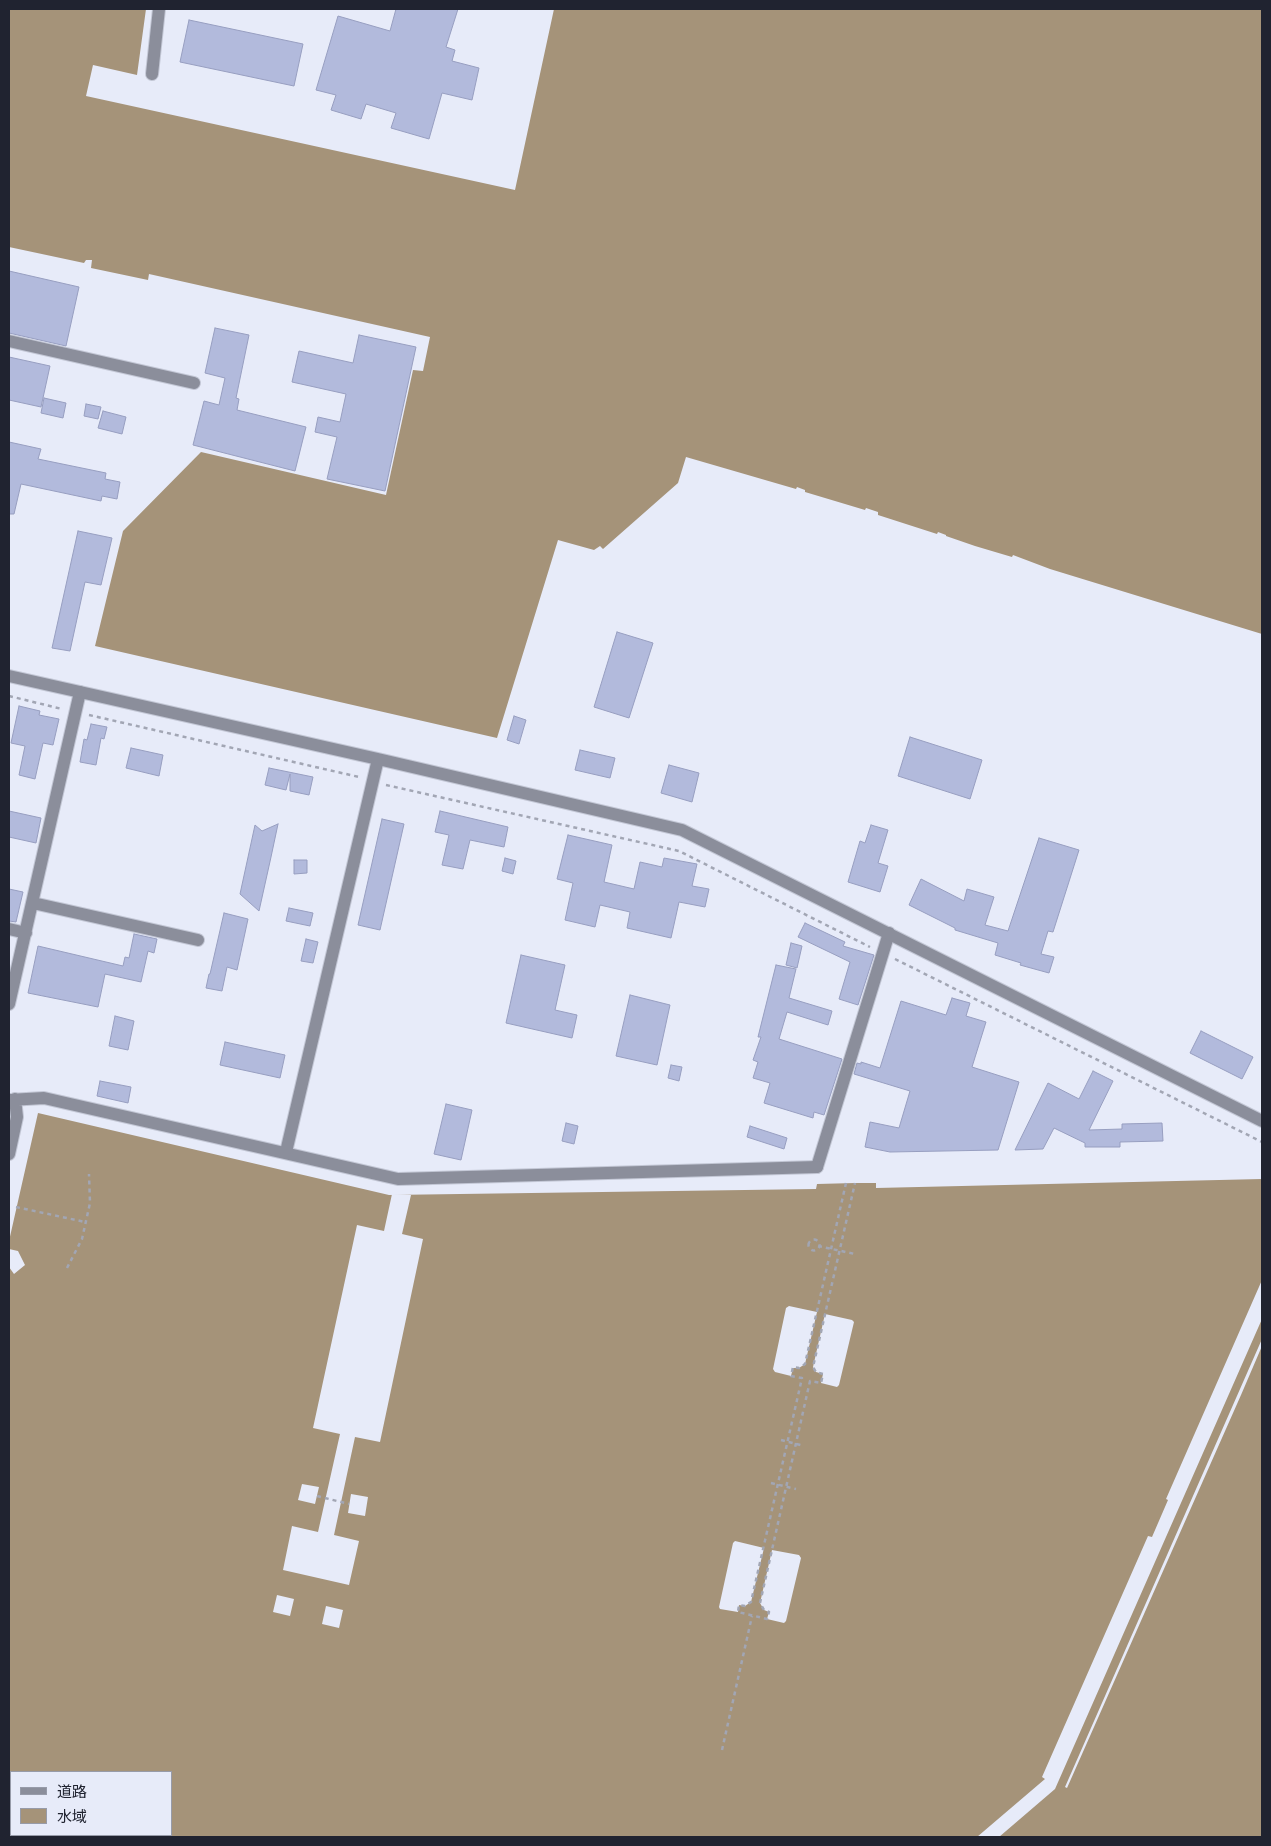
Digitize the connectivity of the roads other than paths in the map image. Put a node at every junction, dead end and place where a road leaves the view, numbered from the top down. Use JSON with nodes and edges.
{"nodes":[{"id":1,"x":159,"y":9,"type":"edge"},
{"id":2,"x":152,"y":74,"type":"dead end"},
{"id":3,"x":9,"y":341,"type":"edge"},
{"id":4,"x":194,"y":383,"type":"dead end"},
{"id":5,"x":9,"y":676,"type":"edge"},
{"id":6,"x":80,"y":692,"type":"junction"},
{"id":7,"x":378,"y":759,"type":"junction"},
{"id":8,"x":33,"y":903,"type":"junction"},
{"id":9,"x":9,"y":929,"type":"edge"},
{"id":10,"x":26,"y":933,"type":"junction"},
{"id":11,"x":889,"y":933,"type":"junction"},
{"id":12,"x":198,"y":940,"type":"dead end"},
{"id":13,"x":9,"y":1004,"type":"edge"},
{"id":14,"x":11,"y":1099,"type":"edge"},
{"id":15,"x":1262,"y":1121,"type":"edge"},
{"id":16,"x":286,"y":1152,"type":"junction"},
{"id":17,"x":9,"y":1154,"type":"edge"}],
"edges":[{"from":1,"to":2,"type":"street"},
{"from":3,"to":4,"type":"street"},
{"from":5,"to":6,"type":"street"},
{"from":6,"to":7,"type":"street"},
{"from":6,"to":8,"type":"street"},
{"from":7,"to":11,"type":"street"},
{"from":7,"to":16,"type":"street"},
{"from":8,"to":10,"type":"street"},
{"from":8,"to":12,"type":"street"},
{"from":9,"to":10,"type":"street"},
{"from":10,"to":13,"type":"street"},
{"from":11,"to":15,"type":"street"},
{"from":11,"to":16,"type":"street"},
{"from":14,"to":16,"type":"street"},
{"from":14,"to":17,"type":"street"}]}
